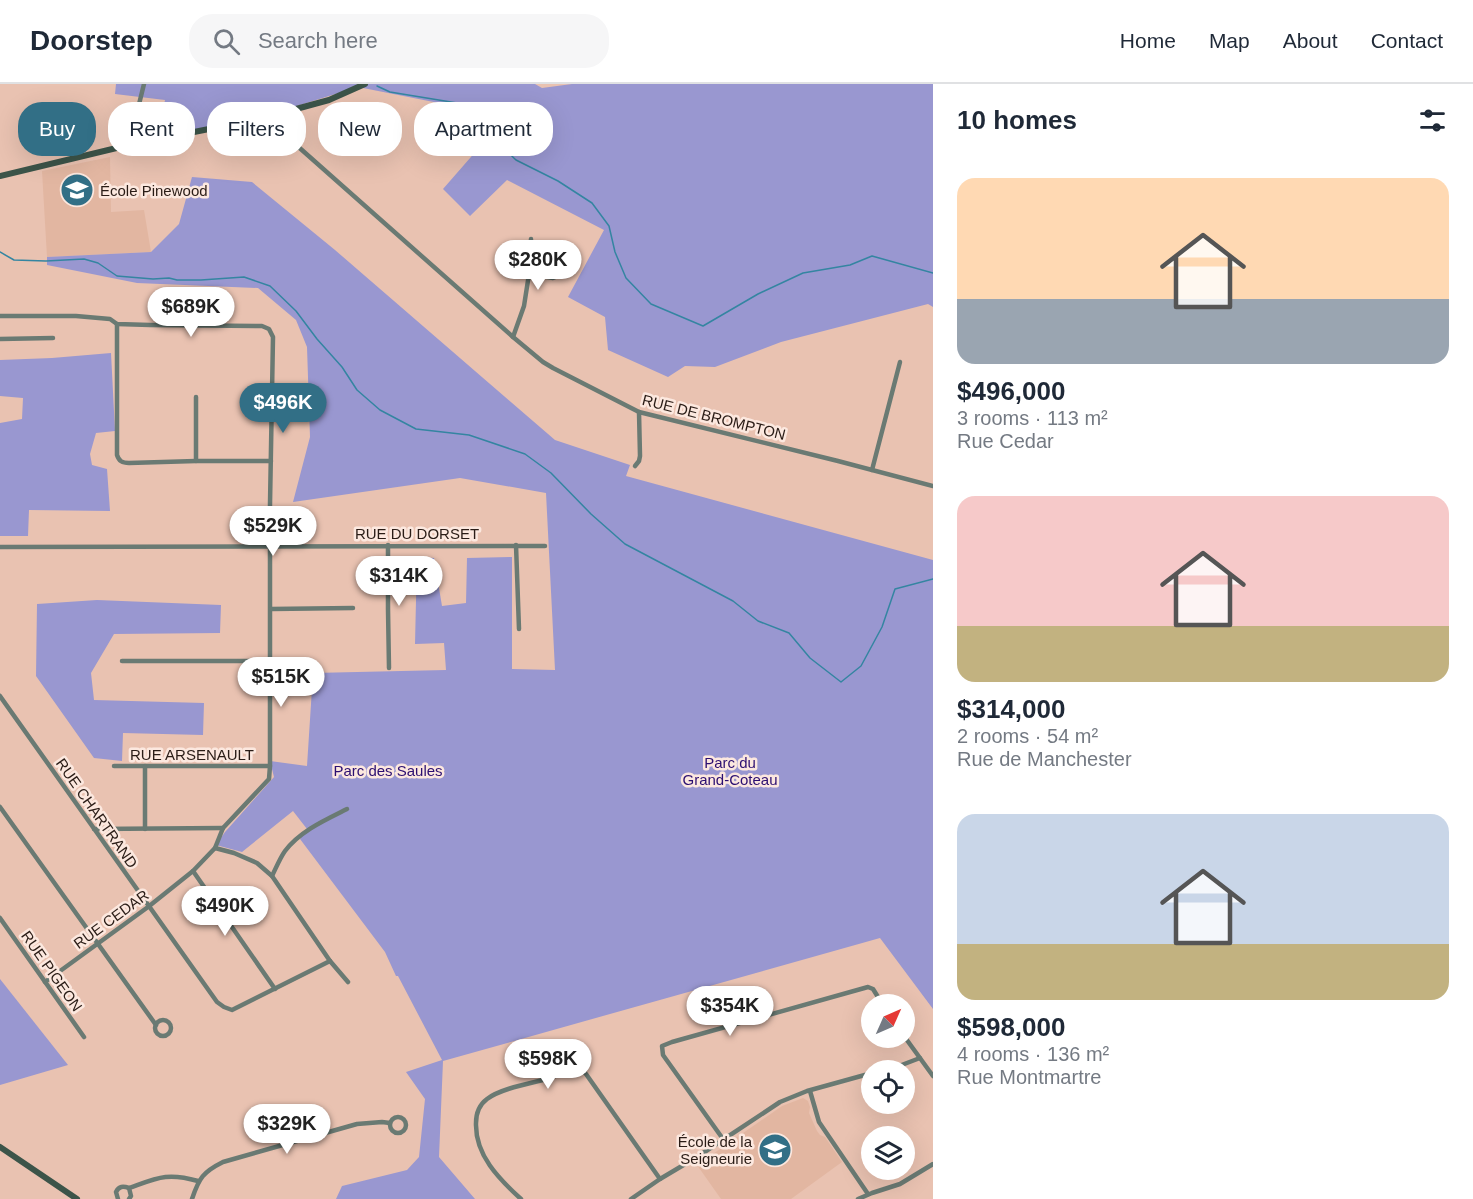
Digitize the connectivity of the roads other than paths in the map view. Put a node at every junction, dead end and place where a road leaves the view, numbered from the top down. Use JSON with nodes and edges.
{"nodes":[{"id":1,"x":144,"y":84,"type":"edge"},
{"id":2,"x":365,"y":84,"type":"edge"},
{"id":3,"x":140,"y":102,"type":"edge"},
{"id":4,"x":306,"y":106,"type":"edge"},
{"id":5,"x":108,"y":149,"type":"edge"},
{"id":6,"x":306,"y":155,"type":"edge"},
{"id":7,"x":0,"y":176,"type":"edge"},
{"id":8,"x":531,"y":239,"type":"dead end"},
{"id":9,"x":529,"y":274,"type":"junction"},
{"id":10,"x":558,"y":276,"type":"dead end"},
{"id":11,"x":0,"y":316,"type":"edge"},
{"id":12,"x":117,"y":324,"type":"junction"},
{"id":13,"x":513,"y":337,"type":"junction"},
{"id":14,"x":53,"y":338,"type":"dead end"},
{"id":15,"x":0,"y":339,"type":"edge"},
{"id":16,"x":900,"y":362,"type":"dead end"},
{"id":17,"x":196,"y":398,"type":"dead end"},
{"id":18,"x":639,"y":412,"type":"junction"},
{"id":19,"x":196,"y":461,"type":"junction"},
{"id":20,"x":271,"y":461,"type":"junction"},
{"id":21,"x":635,"y":466,"type":"dead end"},
{"id":22,"x":873,"y":470,"type":"junction"},
{"id":23,"x":933,"y":486,"type":"edge"},
{"id":24,"x":516,"y":545,"type":"junction"},
{"id":25,"x":271,"y":546,"type":"junction"},
{"id":26,"x":388,"y":546,"type":"junction"},
{"id":27,"x":545,"y":546,"type":"dead end"},
{"id":28,"x":0,"y":547,"type":"edge"},
{"id":29,"x":353,"y":608,"type":"dead end"},
{"id":30,"x":271,"y":609,"type":"junction"},
{"id":31,"x":519,"y":629,"type":"dead end"},
{"id":32,"x":122,"y":661,"type":"dead end"},
{"id":33,"x":270,"y":661,"type":"junction"},
{"id":34,"x":389,"y":668,"type":"dead end"},
{"id":35,"x":0,"y":696,"type":"edge"},
{"id":36,"x":114,"y":766,"type":"dead end"},
{"id":37,"x":144,"y":766,"type":"junction"},
{"id":38,"x":270,"y":766,"type":"junction"},
{"id":39,"x":0,"y":807,"type":"edge"},
{"id":40,"x":347,"y":809,"type":"dead end"},
{"id":41,"x":223,"y":828,"type":"junction"},
{"id":42,"x":94,"y":829,"type":"junction"},
{"id":43,"x":145,"y":829,"type":"junction"},
{"id":44,"x":215,"y":848,"type":"junction"},
{"id":45,"x":193,"y":871,"type":"junction"},
{"id":46,"x":272,"y":876,"type":"junction"},
{"id":47,"x":148,"y":907,"type":"junction"},
{"id":48,"x":0,"y":918,"type":"edge"},
{"id":49,"x":97,"y":944,"type":"junction"},
{"id":50,"x":330,"y":960,"type":"junction"},
{"id":51,"x":45,"y":982,"type":"junction"},
{"id":52,"x":348,"y":982,"type":"dead end"},
{"id":53,"x":275,"y":989,"type":"junction"},
{"id":54,"x":876,"y":994,"type":"edge"},
{"id":55,"x":156,"y":1025,"type":"dead end"},
{"id":56,"x":84,"y":1037,"type":"dead end"},
{"id":57,"x":913,"y":1048,"type":"edge"},
{"id":58,"x":920,"y":1058,"type":"junction"},
{"id":59,"x":915,"y":1060,"type":"edge"},
{"id":60,"x":861,"y":1076,"type":"edge"},
{"id":61,"x":933,"y":1077,"type":"edge"},
{"id":62,"x":810,"y":1091,"type":"junction"},
{"id":63,"x":390,"y":1123,"type":"dead end"},
{"id":64,"x":723,"y":1139,"type":"junction"},
{"id":65,"x":0,"y":1147,"type":"edge"},
{"id":66,"x":933,"y":1164,"type":"edge"},
{"id":67,"x":660,"y":1179,"type":"junction"},
{"id":68,"x":198,"y":1181,"type":"junction"},
{"id":69,"x":129,"y":1188,"type":"junction"},
{"id":70,"x":868,"y":1194,"type":"junction"},
{"id":71,"x":77,"y":1199,"type":"edge"},
{"id":72,"x":118,"y":1199,"type":"edge"},
{"id":73,"x":129,"y":1199,"type":"edge"},
{"id":74,"x":192,"y":1199,"type":"edge"},
{"id":75,"x":521,"y":1199,"type":"edge"},
{"id":76,"x":631,"y":1199,"type":"edge"},
{"id":77,"x":858,"y":1199,"type":"edge"}],
"edges":[{"from":1,"to":3,"type":"street"},
{"from":2,"to":4,"type":"street"},
{"from":5,"to":7,"type":"street"},
{"from":6,"to":13,"type":"street","name":"RUE DE BROMPTON"},
{"from":8,"to":9,"type":"street"},
{"from":9,"to":10,"type":"street"},
{"from":9,"to":13,"type":"street"},
{"from":11,"to":12,"type":"street"},
{"from":12,"to":19,"type":"street"},
{"from":12,"to":20,"type":"street","name":"RUE CEDAR"},
{"from":13,"to":18,"type":"street","name":"RUE DE BROMPTON"},
{"from":14,"to":15,"type":"street"},
{"from":16,"to":22,"type":"street"},
{"from":17,"to":19,"type":"street"},
{"from":18,"to":21,"type":"street"},
{"from":18,"to":22,"type":"street","name":"RUE DE BROMPTON"},
{"from":19,"to":20,"type":"street"},
{"from":20,"to":25,"type":"street","name":"RUE CEDAR"},
{"from":22,"to":23,"type":"street","name":"RUE DE BROMPTON"},
{"from":24,"to":26,"type":"street","name":"RUE DU DORSET"},
{"from":24,"to":27,"type":"street","name":"RUE DU DORSET"},
{"from":24,"to":31,"type":"street"},
{"from":25,"to":26,"type":"street","name":"RUE DU DORSET"},
{"from":25,"to":28,"type":"street","name":"RUE DU DORSET"},
{"from":25,"to":30,"type":"street","name":"RUE CEDAR"},
{"from":26,"to":34,"type":"street"},
{"from":29,"to":30,"type":"street"},
{"from":30,"to":33,"type":"street","name":"RUE CEDAR"},
{"from":32,"to":33,"type":"street"},
{"from":33,"to":38,"type":"street","name":"RUE CEDAR"},
{"from":35,"to":42,"type":"street","name":"RUE CHARTRAND"},
{"from":36,"to":37,"type":"street","name":"RUE ARSENAULT"},
{"from":37,"to":38,"type":"street","name":"RUE ARSENAULT"},
{"from":37,"to":43,"type":"street"},
{"from":38,"to":41,"type":"street","name":"RUE CEDAR"},
{"from":39,"to":49,"type":"street"},
{"from":40,"to":46,"type":"street"},
{"from":41,"to":43,"type":"street"},
{"from":41,"to":44,"type":"street","name":"RUE CEDAR"},
{"from":42,"to":43,"type":"street"},
{"from":42,"to":47,"type":"street","name":"RUE CHARTRAND"},
{"from":44,"to":45,"type":"street","name":"RUE CEDAR"},
{"from":44,"to":46,"type":"street"},
{"from":45,"to":47,"type":"street","name":"RUE CEDAR"},
{"from":45,"to":53,"type":"street"},
{"from":46,"to":50,"type":"street"},
{"from":47,"to":49,"type":"street","name":"RUE CEDAR"},
{"from":47,"to":53,"type":"street","name":"RUE CHARTRAND"},
{"from":48,"to":51,"type":"street","name":"RUE PIGEON"},
{"from":49,"to":51,"type":"street","name":"RUE CEDAR"},
{"from":49,"to":55,"type":"street"},
{"from":50,"to":52,"type":"street"},
{"from":50,"to":53,"type":"street"},
{"from":51,"to":56,"type":"street","name":"RUE PIGEON"},
{"from":54,"to":64,"type":"street"},
{"from":57,"to":58,"type":"street"},
{"from":58,"to":59,"type":"street"},
{"from":58,"to":61,"type":"street"},
{"from":60,"to":62,"type":"street"},
{"from":62,"to":64,"type":"street"},
{"from":62,"to":70,"type":"street"},
{"from":63,"to":68,"type":"street"},
{"from":64,"to":67,"type":"street"},
{"from":65,"to":71,"type":"street"},
{"from":66,"to":70,"type":"street"},
{"from":67,"to":75,"type":"street"},
{"from":67,"to":76,"type":"street"},
{"from":68,"to":69,"type":"street"},
{"from":68,"to":74,"type":"street"},
{"from":69,"to":72,"type":"street"},
{"from":69,"to":73,"type":"street"},
{"from":70,"to":77,"type":"street"}]}
